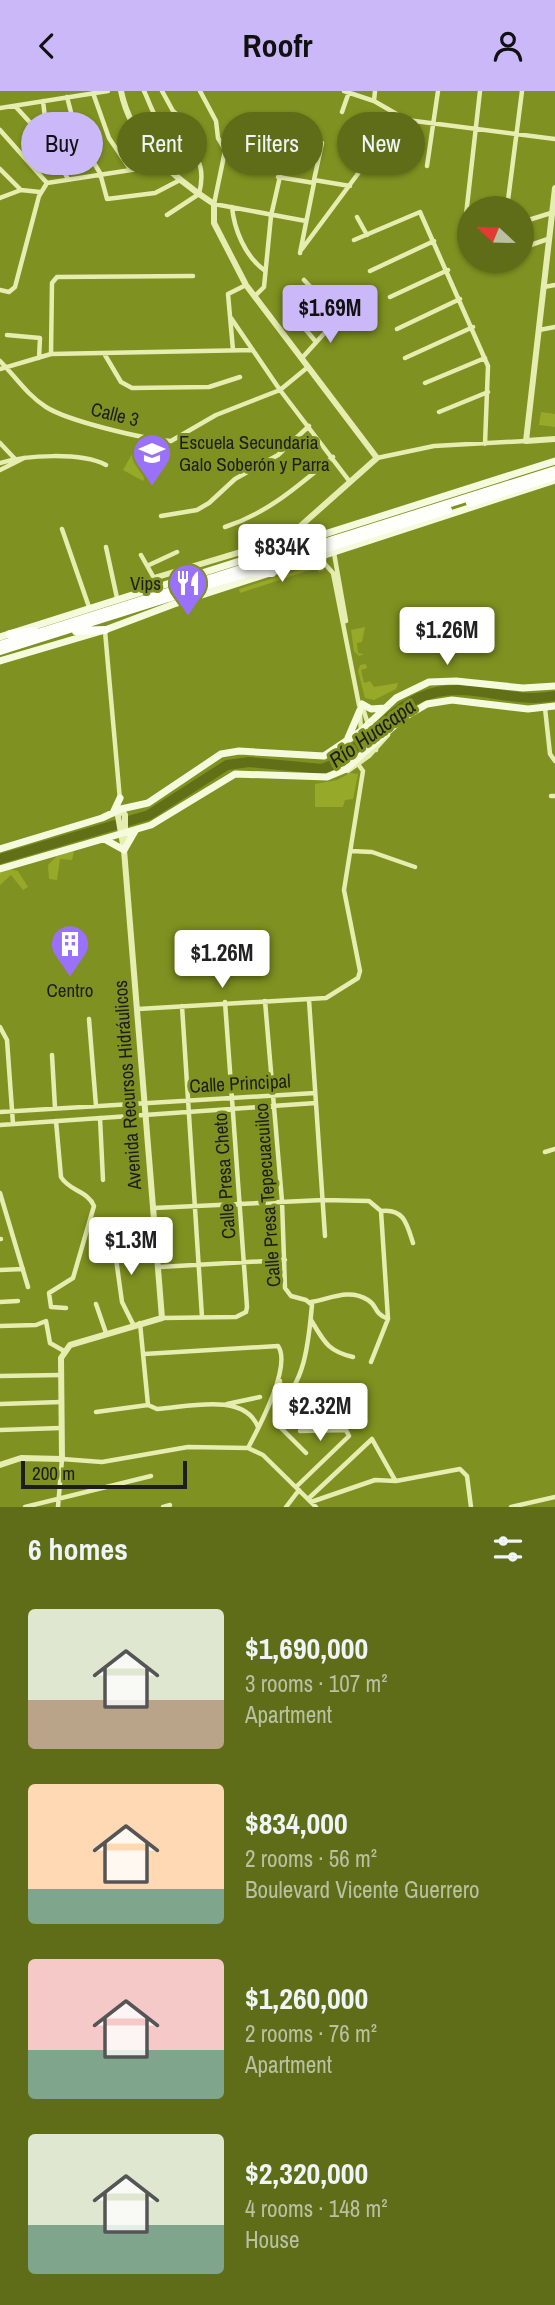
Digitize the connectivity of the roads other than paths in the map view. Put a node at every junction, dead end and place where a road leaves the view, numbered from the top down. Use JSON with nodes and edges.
{"nodes":[{"id":1,"x":108,"y":91,"type":"edge"},
{"id":2,"x":121,"y":91,"type":"edge"},
{"id":3,"x":144,"y":91,"type":"edge"},
{"id":4,"x":162,"y":91,"type":"edge"},
{"id":5,"x":200,"y":91,"type":"edge"},
{"id":6,"x":375,"y":91,"type":"edge"},
{"id":7,"x":438,"y":91,"type":"edge"},
{"id":8,"x":480,"y":91,"type":"edge"},
{"id":9,"x":522,"y":91,"type":"edge"},
{"id":10,"x":351,"y":92,"type":"edge"},
{"id":11,"x":93,"y":93,"type":"junction"},
{"id":12,"x":68,"y":97,"type":"junction"},
{"id":13,"x":43,"y":101,"type":"junction"},
{"id":14,"x":374,"y":101,"type":"junction"},
{"id":15,"x":14,"y":105,"type":"junction"},
{"id":16,"x":0,"y":108,"type":"edge"},
{"id":17,"x":44,"y":112,"type":"edge"},
{"id":18,"x":72,"y":112,"type":"edge"},
{"id":19,"x":127,"y":112,"type":"edge"},
{"id":20,"x":154,"y":112,"type":"edge"},
{"id":21,"x":174,"y":112,"type":"edge"},
{"id":22,"x":342,"y":112,"type":"dead end"},
{"id":23,"x":21,"y":113,"type":"edge"},
{"id":24,"x":434,"y":123,"type":"junction"},
{"id":25,"x":0,"y":129,"type":"edge"},
{"id":26,"x":477,"y":129,"type":"junction"},
{"id":27,"x":517,"y":134,"type":"junction"},
{"id":28,"x":555,"y":139,"type":"edge"},
{"id":29,"x":221,"y":143,"type":"edge"},
{"id":30,"x":117,"y":150,"type":"edge"},
{"id":31,"x":221,"y":165,"type":"edge"},
{"id":32,"x":427,"y":166,"type":"dead end"},
{"id":33,"x":0,"y":169,"type":"edge"},
{"id":34,"x":66,"y":175,"type":"edge"},
{"id":35,"x":89,"y":175,"type":"edge"},
{"id":36,"x":100,"y":175,"type":"edge"},
{"id":37,"x":177,"y":175,"type":"edge"},
{"id":38,"x":201,"y":175,"type":"edge"},
{"id":39,"x":315,"y":175,"type":"edge"},
{"id":40,"x":357,"y":175,"type":"edge"},
{"id":41,"x":278,"y":177,"type":"joint"},
{"id":42,"x":68,"y":179,"type":"junction"},
{"id":43,"x":181,"y":179,"type":"junction"},
{"id":44,"x":314,"y":182,"type":"junction"},
{"id":45,"x":47,"y":183,"type":"junction"},
{"id":46,"x":349,"y":185,"type":"junction"},
{"id":47,"x":555,"y":188,"type":"edge"},
{"id":48,"x":21,"y":190,"type":"junction"},
{"id":49,"x":40,"y":192,"type":"junction"},
{"id":50,"x":200,"y":194,"type":"junction"},
{"id":51,"x":468,"y":196,"type":"edge"},
{"id":52,"x":509,"y":196,"type":"edge"},
{"id":53,"x":0,"y":198,"type":"edge"},
{"id":54,"x":214,"y":204,"type":"junction"},
{"id":55,"x":232,"y":207,"type":"junction"},
{"id":56,"x":553,"y":213,"type":"edge"},
{"id":57,"x":167,"y":215,"type":"dead end"},
{"id":58,"x":271,"y":216,"type":"junction"},
{"id":59,"x":358,"y":217,"type":"dead end"},
{"id":60,"x":534,"y":219,"type":"edge"},
{"id":61,"x":306,"y":222,"type":"junction"},
{"id":62,"x":367,"y":235,"type":"junction"},
{"id":63,"x":548,"y":239,"type":"junction"},
{"id":64,"x":355,"y":240,"type":"dead end"},
{"id":65,"x":434,"y":241,"type":"junction"},
{"id":66,"x":534,"y":244,"type":"edge"},
{"id":67,"x":448,"y":270,"type":"junction"},
{"id":68,"x":264,"y":271,"type":"junction"},
{"id":69,"x":370,"y":271,"type":"dead end"},
{"id":70,"x":193,"y":276,"type":"dead end"},
{"id":71,"x":304,"y":280,"type":"dead end"},
{"id":72,"x":246,"y":285,"type":"junction"},
{"id":73,"x":555,"y":285,"type":"edge"},
{"id":74,"x":543,"y":287,"type":"junction"},
{"id":75,"x":0,"y":290,"type":"edge"},
{"id":76,"x":256,"y":296,"type":"junction"},
{"id":77,"x":390,"y":297,"type":"dead end"},
{"id":78,"x":460,"y":299,"type":"junction"},
{"id":79,"x":287,"y":307,"type":"dead end"},
{"id":80,"x":231,"y":318,"type":"junction"},
{"id":81,"x":472,"y":327,"type":"junction"},
{"id":82,"x":555,"y":327,"type":"edge"},
{"id":83,"x":397,"y":329,"type":"dead end"},
{"id":84,"x":537,"y":331,"type":"junction"},
{"id":85,"x":7,"y":335,"type":"dead end"},
{"id":86,"x":316,"y":342,"type":"junction"},
{"id":87,"x":233,"y":350,"type":"junction"},
{"id":88,"x":253,"y":350,"type":"junction"},
{"id":89,"x":51,"y":354,"type":"junction"},
{"id":90,"x":106,"y":355,"type":"junction"},
{"id":91,"x":39,"y":358,"type":"junction"},
{"id":92,"x":302,"y":358,"type":"junction"},
{"id":93,"x":405,"y":358,"type":"dead end"},
{"id":94,"x":485,"y":358,"type":"junction"},
{"id":95,"x":0,"y":361,"type":"edge"},
{"id":96,"x":6,"y":367,"type":"junction"},
{"id":97,"x":309,"y":367,"type":"junction"},
{"id":98,"x":0,"y":369,"type":"edge"},
{"id":99,"x":240,"y":377,"type":"dead end"},
{"id":100,"x":425,"y":383,"type":"dead end"},
{"id":101,"x":280,"y":390,"type":"junction"},
{"id":102,"x":488,"y":392,"type":"junction"},
{"id":103,"x":439,"y":412,"type":"dead end"},
{"id":104,"x":309,"y":426,"type":"junction"},
{"id":105,"x":555,"y":439,"type":"edge"},
{"id":106,"x":526,"y":441,"type":"junction"},
{"id":107,"x":0,"y":443,"type":"edge"},
{"id":108,"x":485,"y":444,"type":"junction"},
{"id":109,"x":332,"y":457,"type":"junction"},
{"id":110,"x":377,"y":458,"type":"junction"},
{"id":111,"x":17,"y":461,"type":"junction"},
{"id":112,"x":555,"y":461,"type":"edge"},
{"id":113,"x":0,"y":463,"type":"edge"},
{"id":114,"x":106,"y":465,"type":"dead end"},
{"id":115,"x":0,"y":470,"type":"edge"},
{"id":116,"x":553,"y":473,"type":"edge"},
{"id":117,"x":350,"y":482,"type":"junction"},
{"id":118,"x":161,"y":516,"type":"dead end"},
{"id":119,"x":225,"y":527,"type":"dead end"},
{"id":120,"x":62,"y":530,"type":"dead end"},
{"id":121,"x":106,"y":547,"type":"dead end"},
{"id":122,"x":177,"y":552,"type":"dead end"},
{"id":123,"x":334,"y":553,"type":"junction"},
{"id":124,"x":141,"y":555,"type":"dead end"},
{"id":125,"x":313,"y":560,"type":"junction"},
{"id":126,"x":149,"y":565,"type":"junction"},
{"id":127,"x":248,"y":572,"type":"junction"},
{"id":128,"x":272,"y":573,"type":"junction"},
{"id":129,"x":154,"y":578,"type":"junction"},
{"id":130,"x":138,"y":591,"type":"junction"},
{"id":131,"x":117,"y":598,"type":"junction"},
{"id":132,"x":89,"y":607,"type":"junction"},
{"id":133,"x":63,"y":630,"type":"junction"},
{"id":134,"x":105,"y":630,"type":"junction"},
{"id":135,"x":10,"y":634,"type":"junction"},
{"id":136,"x":0,"y":637,"type":"edge"},
{"id":137,"x":0,"y":645,"type":"edge"},
{"id":138,"x":0,"y":651,"type":"edge"},
{"id":139,"x":0,"y":661,"type":"edge"},
{"id":140,"x":555,"y":686,"type":"edge"},
{"id":141,"x":555,"y":706,"type":"edge"},
{"id":142,"x":361,"y":707,"type":"junction"},
{"id":143,"x":385,"y":708,"type":"junction"},
{"id":144,"x":545,"y":708,"type":"junction"},
{"id":145,"x":364,"y":728,"type":"junction"},
{"id":146,"x":345,"y":743,"type":"junction"},
{"id":147,"x":371,"y":751,"type":"junction"},
{"id":148,"x":555,"y":761,"type":"edge"},
{"id":149,"x":358,"y":764,"type":"junction"},
{"id":150,"x":327,"y":777,"type":"junction"},
{"id":151,"x":120,"y":798,"type":"joint"},
{"id":152,"x":119,"y":814,"type":"junction"},
{"id":153,"x":125,"y":832,"type":"junction"},
{"id":154,"x":102,"y":839,"type":"junction"},
{"id":155,"x":0,"y":849,"type":"edge"},
{"id":156,"x":124,"y":850,"type":"junction"},
{"id":157,"x":351,"y":851,"type":"junction"},
{"id":158,"x":415,"y":867,"type":"dead end"},
{"id":159,"x":0,"y":869,"type":"edge"},
{"id":160,"x":309,"y":1000,"type":"junction"},
{"id":161,"x":225,"y":1002,"type":"junction"},
{"id":162,"x":265,"y":1002,"type":"junction"},
{"id":163,"x":182,"y":1006,"type":"junction"},
{"id":164,"x":138,"y":1009,"type":"junction"},
{"id":165,"x":89,"y":1019,"type":"dead end"},
{"id":166,"x":0,"y":1027,"type":"edge"},
{"id":167,"x":52,"y":1055,"type":"dead end"},
{"id":168,"x":315,"y":1093,"type":"junction"},
{"id":169,"x":274,"y":1095,"type":"junction"},
{"id":170,"x":233,"y":1097,"type":"junction"},
{"id":171,"x":188,"y":1100,"type":"junction"},
{"id":172,"x":146,"y":1102,"type":"junction"},
{"id":173,"x":316,"y":1103,"type":"junction"},
{"id":174,"x":96,"y":1106,"type":"junction"},
{"id":175,"x":276,"y":1106,"type":"junction"},
{"id":176,"x":55,"y":1108,"type":"junction"},
{"id":177,"x":233,"y":1108,"type":"junction"},
{"id":178,"x":14,"y":1111,"type":"junction"},
{"id":179,"x":0,"y":1112,"type":"edge"},
{"id":180,"x":188,"y":1112,"type":"junction"},
{"id":181,"x":146,"y":1115,"type":"junction"},
{"id":182,"x":100,"y":1118,"type":"junction"},
{"id":183,"x":56,"y":1121,"type":"junction"},
{"id":184,"x":13,"y":1124,"type":"junction"},
{"id":185,"x":0,"y":1125,"type":"edge"},
{"id":186,"x":555,"y":1149,"type":"edge"},
{"id":187,"x":545,"y":1152,"type":"dead end"},
{"id":188,"x":103,"y":1180,"type":"dead end"},
{"id":189,"x":0,"y":1193,"type":"edge"},
{"id":190,"x":323,"y":1200,"type":"junction"},
{"id":191,"x":282,"y":1202,"type":"junction"},
{"id":192,"x":239,"y":1203,"type":"junction"},
{"id":193,"x":197,"y":1205,"type":"junction"},
{"id":194,"x":1,"y":1206,"type":"edge"},
{"id":195,"x":153,"y":1208,"type":"junction"},
{"id":196,"x":381,"y":1211,"type":"junction"},
{"id":197,"x":325,"y":1236,"type":"dead end"},
{"id":198,"x":113,"y":1237,"type":"dead end"},
{"id":199,"x":413,"y":1243,"type":"dead end"},
{"id":200,"x":285,"y":1260,"type":"junction"},
{"id":201,"x":244,"y":1263,"type":"junction"},
{"id":202,"x":201,"y":1264,"type":"junction"},
{"id":203,"x":159,"y":1267,"type":"junction"},
{"id":204,"x":23,"y":1269,"type":"junction"},
{"id":205,"x":0,"y":1270,"type":"edge"},
{"id":206,"x":28,"y":1287,"type":"dead end"},
{"id":207,"x":18,"y":1301,"type":"dead end"},
{"id":208,"x":0,"y":1302,"type":"edge"},
{"id":209,"x":311,"y":1302,"type":"junction"},
{"id":210,"x":96,"y":1304,"type":"dead end"},
{"id":211,"x":66,"y":1308,"type":"dead end"},
{"id":212,"x":202,"y":1317,"type":"junction"},
{"id":213,"x":162,"y":1318,"type":"junction"},
{"id":214,"x":310,"y":1319,"type":"junction"},
{"id":215,"x":388,"y":1319,"type":"junction"},
{"id":216,"x":136,"y":1323,"type":"junction"},
{"id":217,"x":0,"y":1326,"type":"edge"},
{"id":218,"x":106,"y":1333,"type":"junction"},
{"id":219,"x":64,"y":1350,"type":"junction"},
{"id":220,"x":144,"y":1354,"type":"junction"},
{"id":221,"x":353,"y":1357,"type":"dead end"},
{"id":222,"x":371,"y":1362,"type":"dead end"},
{"id":223,"x":281,"y":1374,"type":"junction"},
{"id":224,"x":61,"y":1375,"type":"junction"},
{"id":225,"x":0,"y":1376,"type":"edge"},
{"id":226,"x":260,"y":1397,"type":"dead end"},
{"id":227,"x":61,"y":1402,"type":"junction"},
{"id":228,"x":278,"y":1403,"type":"junction"},
{"id":229,"x":0,"y":1404,"type":"edge"},
{"id":230,"x":226,"y":1404,"type":"junction"},
{"id":231,"x":148,"y":1405,"type":"junction"},
{"id":232,"x":96,"y":1412,"type":"dead end"},
{"id":233,"x":259,"y":1428,"type":"junction"},
{"id":234,"x":61,"y":1429,"type":"junction"},
{"id":235,"x":0,"y":1430,"type":"edge"},
{"id":236,"x":300,"y":1431,"type":"dead end"},
{"id":237,"x":248,"y":1448,"type":"junction"},
{"id":238,"x":306,"y":1453,"type":"dead end"},
{"id":239,"x":0,"y":1459,"type":"edge"},
{"id":240,"x":62,"y":1459,"type":"junction"},
{"id":241,"x":12,"y":1461,"type":"junction"},
{"id":242,"x":0,"y":1465,"type":"edge"},
{"id":243,"x":151,"y":1476,"type":"dead end"},
{"id":244,"x":396,"y":1481,"type":"junction"},
{"id":245,"x":298,"y":1488,"type":"junction"},
{"id":246,"x":555,"y":1497,"type":"edge"},
{"id":247,"x":60,"y":1499,"type":"junction"},
{"id":248,"x":312,"y":1503,"type":"edge"},
{"id":249,"x":170,"y":1505,"type":"dead end"},
{"id":250,"x":24,"y":1507,"type":"edge"},
{"id":251,"x":58,"y":1507,"type":"edge"},
{"id":252,"x":163,"y":1507,"type":"edge"},
{"id":253,"x":286,"y":1507,"type":"edge"},
{"id":254,"x":471,"y":1507,"type":"edge"},
{"id":255,"x":511,"y":1507,"type":"edge"}],
"edges":[{"from":1,"to":11,"type":"street"},
{"from":2,"to":19,"type":"street"},
{"from":3,"to":20,"type":"street"},
{"from":4,"to":21,"type":"street"},
{"from":5,"to":29,"type":"street"},
{"from":6,"to":14,"type":"street"},
{"from":7,"to":24,"type":"street"},
{"from":8,"to":26,"type":"street"},
{"from":9,"to":27,"type":"street"},
{"from":10,"to":14,"type":"street"},
{"from":10,"to":22,"type":"street"},
{"from":11,"to":12,"type":"street"},
{"from":11,"to":30,"type":"street"},
{"from":12,"to":13,"type":"street"},
{"from":12,"to":18,"type":"street"},
{"from":13,"to":15,"type":"street"},
{"from":13,"to":17,"type":"street"},
{"from":14,"to":24,"type":"street"},
{"from":15,"to":16,"type":"street"},
{"from":15,"to":23,"type":"street"},
{"from":24,"to":26,"type":"street"},
{"from":24,"to":32,"type":"street"},
{"from":25,"to":45,"type":"street"},
{"from":26,"to":27,"type":"street"},
{"from":26,"to":51,"type":"street"},
{"from":27,"to":28,"type":"street"},
{"from":27,"to":52,"type":"street"},
{"from":31,"to":54,"type":"street"},
{"from":33,"to":48,"type":"street"},
{"from":34,"to":42,"type":"street"},
{"from":35,"to":42,"type":"street"},
{"from":36,"to":43,"type":"street"},
{"from":37,"to":43,"type":"street"},
{"from":38,"to":50,"type":"street"},
{"from":39,"to":44,"type":"street"},
{"from":40,"to":46,"type":"street"},
{"from":41,"to":44,"type":"street"},
{"from":41,"to":58,"type":"street"},
{"from":42,"to":45,"type":"street"},
{"from":43,"to":50,"type":"street"},
{"from":44,"to":46,"type":"street"},
{"from":44,"to":61,"type":"street"},
{"from":45,"to":49,"type":"street"},
{"from":46,"to":61,"type":"street"},
{"from":47,"to":56,"type":"street"},
{"from":48,"to":49,"type":"street"},
{"from":48,"to":53,"type":"street"},
{"from":49,"to":75,"type":"street"},
{"from":50,"to":54,"type":"street"},
{"from":50,"to":57,"type":"street"},
{"from":54,"to":55,"type":"street"},
{"from":54,"to":72,"type":"street"},
{"from":55,"to":58,"type":"street"},
{"from":55,"to":68,"type":"street"},
{"from":56,"to":60,"type":"street"},
{"from":56,"to":63,"type":"street"},
{"from":58,"to":61,"type":"street"},
{"from":58,"to":68,"type":"street"},
{"from":59,"to":62,"type":"street"},
{"from":62,"to":64,"type":"street"},
{"from":62,"to":65,"type":"street"},
{"from":63,"to":66,"type":"street"},
{"from":63,"to":74,"type":"street"},
{"from":65,"to":67,"type":"street"},
{"from":65,"to":69,"type":"street"},
{"from":67,"to":77,"type":"street"},
{"from":67,"to":78,"type":"street"},
{"from":68,"to":76,"type":"street"},
{"from":70,"to":89,"type":"street"},
{"from":71,"to":86,"type":"street"},
{"from":72,"to":76,"type":"street"},
{"from":72,"to":80,"type":"street"},
{"from":73,"to":74,"type":"street"},
{"from":74,"to":84,"type":"street"},
{"from":76,"to":92,"type":"street"},
{"from":78,"to":81,"type":"street"},
{"from":78,"to":83,"type":"street"},
{"from":79,"to":86,"type":"street"},
{"from":80,"to":87,"type":"street"},
{"from":80,"to":88,"type":"street"},
{"from":81,"to":93,"type":"street"},
{"from":81,"to":94,"type":"street"},
{"from":82,"to":84,"type":"street"},
{"from":84,"to":106,"type":"street"},
{"from":85,"to":91,"type":"street"},
{"from":86,"to":92,"type":"street"},
{"from":87,"to":88,"type":"street"},
{"from":87,"to":90,"type":"street"},
{"from":88,"to":101,"type":"street"},
{"from":89,"to":90,"type":"street"},
{"from":89,"to":91,"type":"street"},
{"from":90,"to":99,"type":"street"},
{"from":91,"to":96,"type":"street"},
{"from":92,"to":97,"type":"street"},
{"from":94,"to":100,"type":"street"},
{"from":94,"to":102,"type":"street"},
{"from":95,"to":96,"type":"street","name":"Calle 3"},
{"from":96,"to":98,"type":"street"},
{"from":96,"to":101,"type":"street","name":"Calle 3"},
{"from":97,"to":101,"type":"street","name":"Calle 3"},
{"from":97,"to":110,"type":"street"},
{"from":101,"to":104,"type":"street"},
{"from":102,"to":103,"type":"street"},
{"from":102,"to":108,"type":"street"},
{"from":104,"to":109,"type":"street"},
{"from":104,"to":118,"type":"street"},
{"from":105,"to":106,"type":"street"},
{"from":106,"to":108,"type":"street"},
{"from":107,"to":111,"type":"street"},
{"from":108,"to":110,"type":"street"},
{"from":109,"to":117,"type":"street"},
{"from":109,"to":119,"type":"street"},
{"from":110,"to":117,"type":"street"},
{"from":111,"to":113,"type":"street"},
{"from":111,"to":114,"type":"street"},
{"from":111,"to":115,"type":"street"},
{"from":112,"to":130,"type":"main road"},
{"from":116,"to":123,"type":"main road"},
{"from":116,"to":127,"type":"highway"},
{"from":116,"to":133,"type":"highway"},
{"from":117,"to":129,"type":"street"},
{"from":120,"to":132,"type":"street"},
{"from":121,"to":131,"type":"street"},
{"from":122,"to":126,"type":"street"},
{"from":123,"to":125,"type":"main road"},
{"from":123,"to":142,"type":"street"},
{"from":124,"to":126,"type":"street"},
{"from":125,"to":128,"type":"main road"},
{"from":125,"to":142,"type":"street"},
{"from":126,"to":129,"type":"street"},
{"from":127,"to":128,"type":"highway"},
{"from":127,"to":133,"type":"highway"},
{"from":128,"to":134,"type":"main road"},
{"from":129,"to":130,"type":"street"},
{"from":130,"to":131,"type":"main road"},
{"from":131,"to":132,"type":"main road"},
{"from":132,"to":135,"type":"main road"},
{"from":133,"to":134,"type":"highway"},
{"from":133,"to":135,"type":"highway"},
{"from":133,"to":137,"type":"highway"},
{"from":133,"to":138,"type":"highway"},
{"from":134,"to":139,"type":"main road"},
{"from":134,"to":151,"type":"street"},
{"from":135,"to":136,"type":"main road"},
{"from":140,"to":143,"type":"main road"},
{"from":141,"to":144,"type":"main road"},
{"from":142,"to":143,"type":"main road"},
{"from":142,"to":145,"type":"street"},
{"from":142,"to":146,"type":"main road"},
{"from":143,"to":145,"type":"main road"},
{"from":144,"to":147,"type":"main road"},
{"from":144,"to":148,"type":"street"},
{"from":145,"to":146,"type":"main road"},
{"from":145,"to":147,"type":"street"},
{"from":145,"to":147,"type":"street"},
{"from":146,"to":152,"type":"main road"},
{"from":147,"to":149,"type":"street"},
{"from":147,"to":150,"type":"main road"},
{"from":149,"to":150,"type":"street"},
{"from":149,"to":157,"type":"street"},
{"from":150,"to":153,"type":"main road"},
{"from":151,"to":152,"type":"main road"},
{"from":152,"to":153,"type":"street","name":"Avenida Recursos Hidráulicos"},
{"from":152,"to":155,"type":"main road"},
{"from":153,"to":154,"type":"main road"},
{"from":153,"to":156,"type":"main road"},
{"from":153,"to":156,"type":"street","name":"Avenida Recursos Hidráulicos"},
{"from":154,"to":156,"type":"main road"},
{"from":154,"to":159,"type":"main road"},
{"from":156,"to":164,"type":"street","name":"Avenida Recursos Hidráulicos"},
{"from":157,"to":158,"type":"street"},
{"from":157,"to":160,"type":"street"},
{"from":160,"to":162,"type":"street"},
{"from":160,"to":168,"type":"street"},
{"from":161,"to":162,"type":"street"},
{"from":161,"to":163,"type":"street"},
{"from":161,"to":170,"type":"street","name":"Calle Presa Cheto"},
{"from":162,"to":169,"type":"street","name":"Calle Presa Tepecuacuilco"},
{"from":163,"to":164,"type":"street"},
{"from":163,"to":171,"type":"street"},
{"from":164,"to":172,"type":"street","name":"Avenida Recursos Hidráulicos"},
{"from":165,"to":174,"type":"street"},
{"from":166,"to":178,"type":"street"},
{"from":167,"to":176,"type":"street"},
{"from":168,"to":169,"type":"street","name":"Calle Principal"},
{"from":168,"to":173,"type":"street"},
{"from":169,"to":170,"type":"street","name":"Calle Principal"},
{"from":169,"to":175,"type":"street","name":"Calle Presa Tepecuacuilco"},
{"from":170,"to":171,"type":"street","name":"Calle Principal"},
{"from":170,"to":177,"type":"street","name":"Calle Presa Cheto"},
{"from":171,"to":172,"type":"street","name":"Calle Principal"},
{"from":171,"to":180,"type":"street"},
{"from":172,"to":174,"type":"street","name":"Calle Principal"},
{"from":172,"to":181,"type":"street","name":"Avenida Recursos Hidráulicos"},
{"from":173,"to":175,"type":"street","name":"Calle Principal"},
{"from":173,"to":190,"type":"street"},
{"from":174,"to":176,"type":"street","name":"Calle Principal"},
{"from":175,"to":177,"type":"street","name":"Calle Principal"},
{"from":175,"to":191,"type":"street","name":"Calle Presa Tepecuacuilco"},
{"from":176,"to":178,"type":"street","name":"Calle Principal"},
{"from":177,"to":180,"type":"street","name":"Calle Principal"},
{"from":177,"to":192,"type":"street","name":"Calle Presa Cheto"},
{"from":178,"to":179,"type":"street","name":"Calle Principal"},
{"from":178,"to":184,"type":"street"},
{"from":180,"to":181,"type":"street","name":"Calle Principal"},
{"from":180,"to":193,"type":"street"},
{"from":181,"to":182,"type":"street","name":"Calle Principal"},
{"from":181,"to":195,"type":"street","name":"Avenida Recursos Hidráulicos"},
{"from":182,"to":183,"type":"street","name":"Calle Principal"},
{"from":182,"to":188,"type":"street"},
{"from":183,"to":184,"type":"street","name":"Calle Principal"},
{"from":183,"to":211,"type":"street"},
{"from":184,"to":185,"type":"street","name":"Calle Principal"},
{"from":186,"to":187,"type":"street"},
{"from":189,"to":194,"type":"street"},
{"from":190,"to":191,"type":"street"},
{"from":190,"to":196,"type":"street"},
{"from":190,"to":197,"type":"street"},
{"from":191,"to":192,"type":"street"},
{"from":191,"to":200,"type":"street","name":"Calle Presa Tepecuacuilco"},
{"from":192,"to":193,"type":"street"},
{"from":192,"to":201,"type":"street","name":"Calle Presa Cheto"},
{"from":193,"to":195,"type":"street"},
{"from":193,"to":202,"type":"street"},
{"from":194,"to":204,"type":"street"},
{"from":195,"to":203,"type":"street","name":"Avenida Recursos Hidráulicos"},
{"from":196,"to":199,"type":"street"},
{"from":196,"to":215,"type":"street"},
{"from":198,"to":216,"type":"street"},
{"from":200,"to":201,"type":"street"},
{"from":200,"to":209,"type":"street","name":"Calle Presa Tepecuacuilco"},
{"from":201,"to":202,"type":"street"},
{"from":201,"to":212,"type":"street","name":"Calle Presa Cheto"},
{"from":202,"to":203,"type":"street"},
{"from":202,"to":212,"type":"street"},
{"from":203,"to":213,"type":"street","name":"Avenida Recursos Hidráulicos"},
{"from":204,"to":205,"type":"street"},
{"from":204,"to":206,"type":"street"},
{"from":207,"to":208,"type":"street"},
{"from":209,"to":214,"type":"street"},
{"from":209,"to":215,"type":"street"},
{"from":210,"to":218,"type":"street"},
{"from":212,"to":213,"type":"street"},
{"from":213,"to":216,"type":"street"},
{"from":214,"to":221,"type":"street"},
{"from":214,"to":228,"type":"street"},
{"from":215,"to":222,"type":"street"},
{"from":216,"to":218,"type":"street"},
{"from":216,"to":220,"type":"street"},
{"from":217,"to":219,"type":"street"},
{"from":218,"to":219,"type":"street"},
{"from":219,"to":224,"type":"street"},
{"from":220,"to":223,"type":"street"},
{"from":220,"to":231,"type":"street"},
{"from":223,"to":228,"type":"street"},
{"from":223,"to":233,"type":"street"},
{"from":224,"to":225,"type":"street"},
{"from":224,"to":227,"type":"street"},
{"from":226,"to":230,"type":"street"},
{"from":227,"to":229,"type":"street"},
{"from":227,"to":234,"type":"street"},
{"from":228,"to":238,"type":"street"},
{"from":230,"to":231,"type":"street"},
{"from":230,"to":233,"type":"street"},
{"from":231,"to":232,"type":"street"},
{"from":233,"to":237,"type":"street"},
{"from":234,"to":235,"type":"street"},
{"from":234,"to":240,"type":"street"},
{"from":236,"to":245,"type":"street"},
{"from":237,"to":240,"type":"street"},
{"from":237,"to":245,"type":"street"},
{"from":239,"to":241,"type":"street"},
{"from":240,"to":241,"type":"street"},
{"from":240,"to":247,"type":"street"},
{"from":241,"to":242,"type":"street"},
{"from":243,"to":247,"type":"street"},
{"from":244,"to":248,"type":"street"},
{"from":244,"to":248,"type":"street"},
{"from":244,"to":254,"type":"street"},
{"from":245,"to":248,"type":"street"},
{"from":245,"to":253,"type":"street"},
{"from":246,"to":255,"type":"street"},
{"from":247,"to":250,"type":"street"},
{"from":247,"to":251,"type":"street"},
{"from":249,"to":252,"type":"street"}]}
